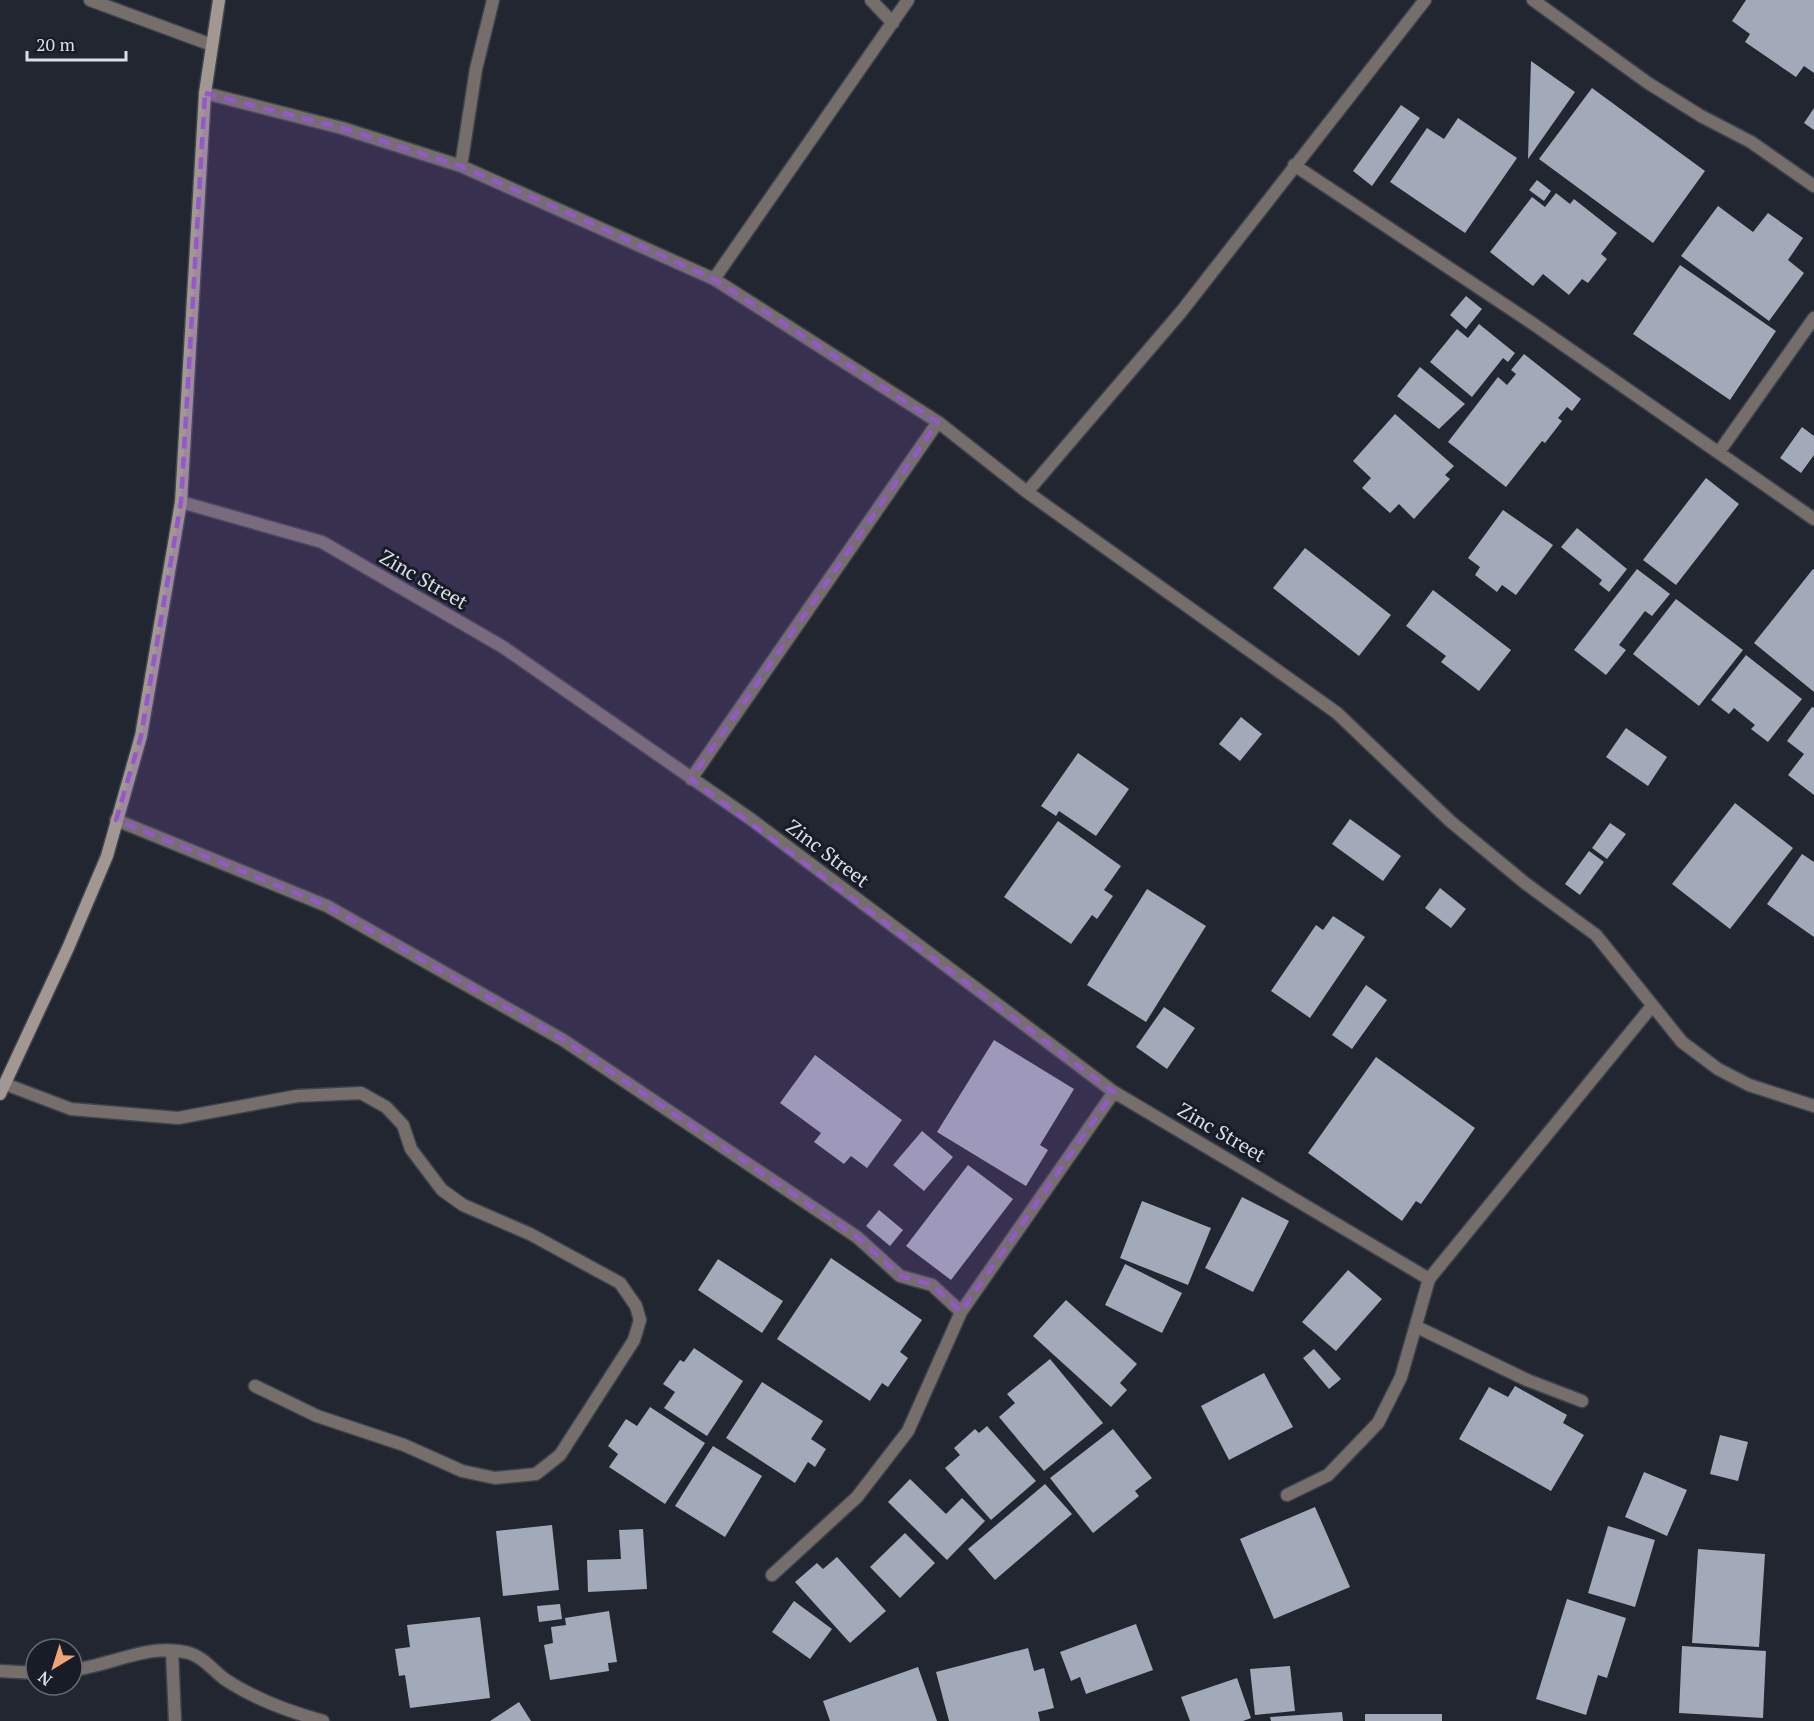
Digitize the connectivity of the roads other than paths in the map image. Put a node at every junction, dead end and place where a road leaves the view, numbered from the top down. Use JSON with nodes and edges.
{"nodes":[{"id":1,"x":90,"y":0,"type":"edge"},
{"id":2,"x":219,"y":0,"type":"edge"},
{"id":3,"x":493,"y":0,"type":"edge"},
{"id":4,"x":871,"y":0,"type":"edge"},
{"id":5,"x":908,"y":0,"type":"edge"},
{"id":6,"x":1425,"y":0,"type":"edge"},
{"id":7,"x":1533,"y":0,"type":"edge"},
{"id":8,"x":893,"y":23,"type":"junction"},
{"id":9,"x":213,"y":45,"type":"junction"},
{"id":10,"x":205,"y":93,"type":"junction"},
{"id":11,"x":1294,"y":165,"type":"junction"},
{"id":12,"x":461,"y":166,"type":"junction"},
{"id":13,"x":1814,"y":186,"type":"edge"},
{"id":14,"x":714,"y":279,"type":"junction"},
{"id":15,"x":1814,"y":318,"type":"edge"},
{"id":16,"x":938,"y":422,"type":"junction"},
{"id":17,"x":1719,"y":452,"type":"junction"},
{"id":18,"x":1027,"y":492,"type":"junction"},
{"id":19,"x":181,"y":502,"type":"junction"},
{"id":20,"x":1814,"y":519,"type":"edge"},
{"id":21,"x":691,"y":779,"type":"junction"},
{"id":22,"x":116,"y":820,"type":"junction"},
{"id":23,"x":1652,"y":1006,"type":"junction"},
{"id":24,"x":3,"y":1089,"type":"edge"},
{"id":25,"x":1114,"y":1092,"type":"junction"},
{"id":26,"x":1814,"y":1106,"type":"edge"},
{"id":27,"x":1429,"y":1279,"type":"junction"},
{"id":28,"x":961,"y":1312,"type":"junction"},
{"id":29,"x":1417,"y":1327,"type":"junction"},
{"id":30,"x":255,"y":1386,"type":"dead end"},
{"id":31,"x":1582,"y":1401,"type":"dead end"},
{"id":32,"x":1287,"y":1495,"type":"dead end"},
{"id":33,"x":772,"y":1575,"type":"dead end"},
{"id":34,"x":172,"y":1651,"type":"junction"},
{"id":35,"x":84,"y":1667,"type":"edge"},
{"id":36,"x":0,"y":1671,"type":"edge"},
{"id":37,"x":24,"y":1672,"type":"edge"},
{"id":38,"x":175,"y":1721,"type":"edge"},
{"id":39,"x":323,"y":1721,"type":"edge"}],
"edges":[{"from":1,"to":9,"type":"street"},
{"from":2,"to":9,"type":"street"},
{"from":3,"to":12,"type":"street"},
{"from":4,"to":8,"type":"street"},
{"from":5,"to":8,"type":"street"},
{"from":6,"to":11,"type":"street"},
{"from":7,"to":13,"type":"street"},
{"from":8,"to":14,"type":"street"},
{"from":9,"to":10,"type":"street"},
{"from":10,"to":12,"type":"street"},
{"from":10,"to":19,"type":"street"},
{"from":11,"to":17,"type":"street"},
{"from":11,"to":18,"type":"street"},
{"from":12,"to":14,"type":"street"},
{"from":14,"to":16,"type":"street"},
{"from":15,"to":17,"type":"street"},
{"from":16,"to":18,"type":"street"},
{"from":16,"to":21,"type":"street"},
{"from":17,"to":20,"type":"street"},
{"from":18,"to":23,"type":"street"},
{"from":19,"to":21,"type":"street","name":"Zinc Street"},
{"from":19,"to":22,"type":"street"},
{"from":21,"to":25,"type":"street","name":"Zinc Street"},
{"from":22,"to":24,"type":"street"},
{"from":22,"to":28,"type":"street"},
{"from":23,"to":26,"type":"street"},
{"from":23,"to":27,"type":"street"},
{"from":24,"to":30,"type":"street"},
{"from":25,"to":27,"type":"street","name":"Zinc Street"},
{"from":25,"to":28,"type":"street"},
{"from":27,"to":29,"type":"street"},
{"from":28,"to":33,"type":"street"},
{"from":29,"to":31,"type":"street"},
{"from":29,"to":32,"type":"street"},
{"from":34,"to":35,"type":"street"},
{"from":34,"to":38,"type":"street"},
{"from":34,"to":39,"type":"street"},
{"from":36,"to":37,"type":"street"}]}
